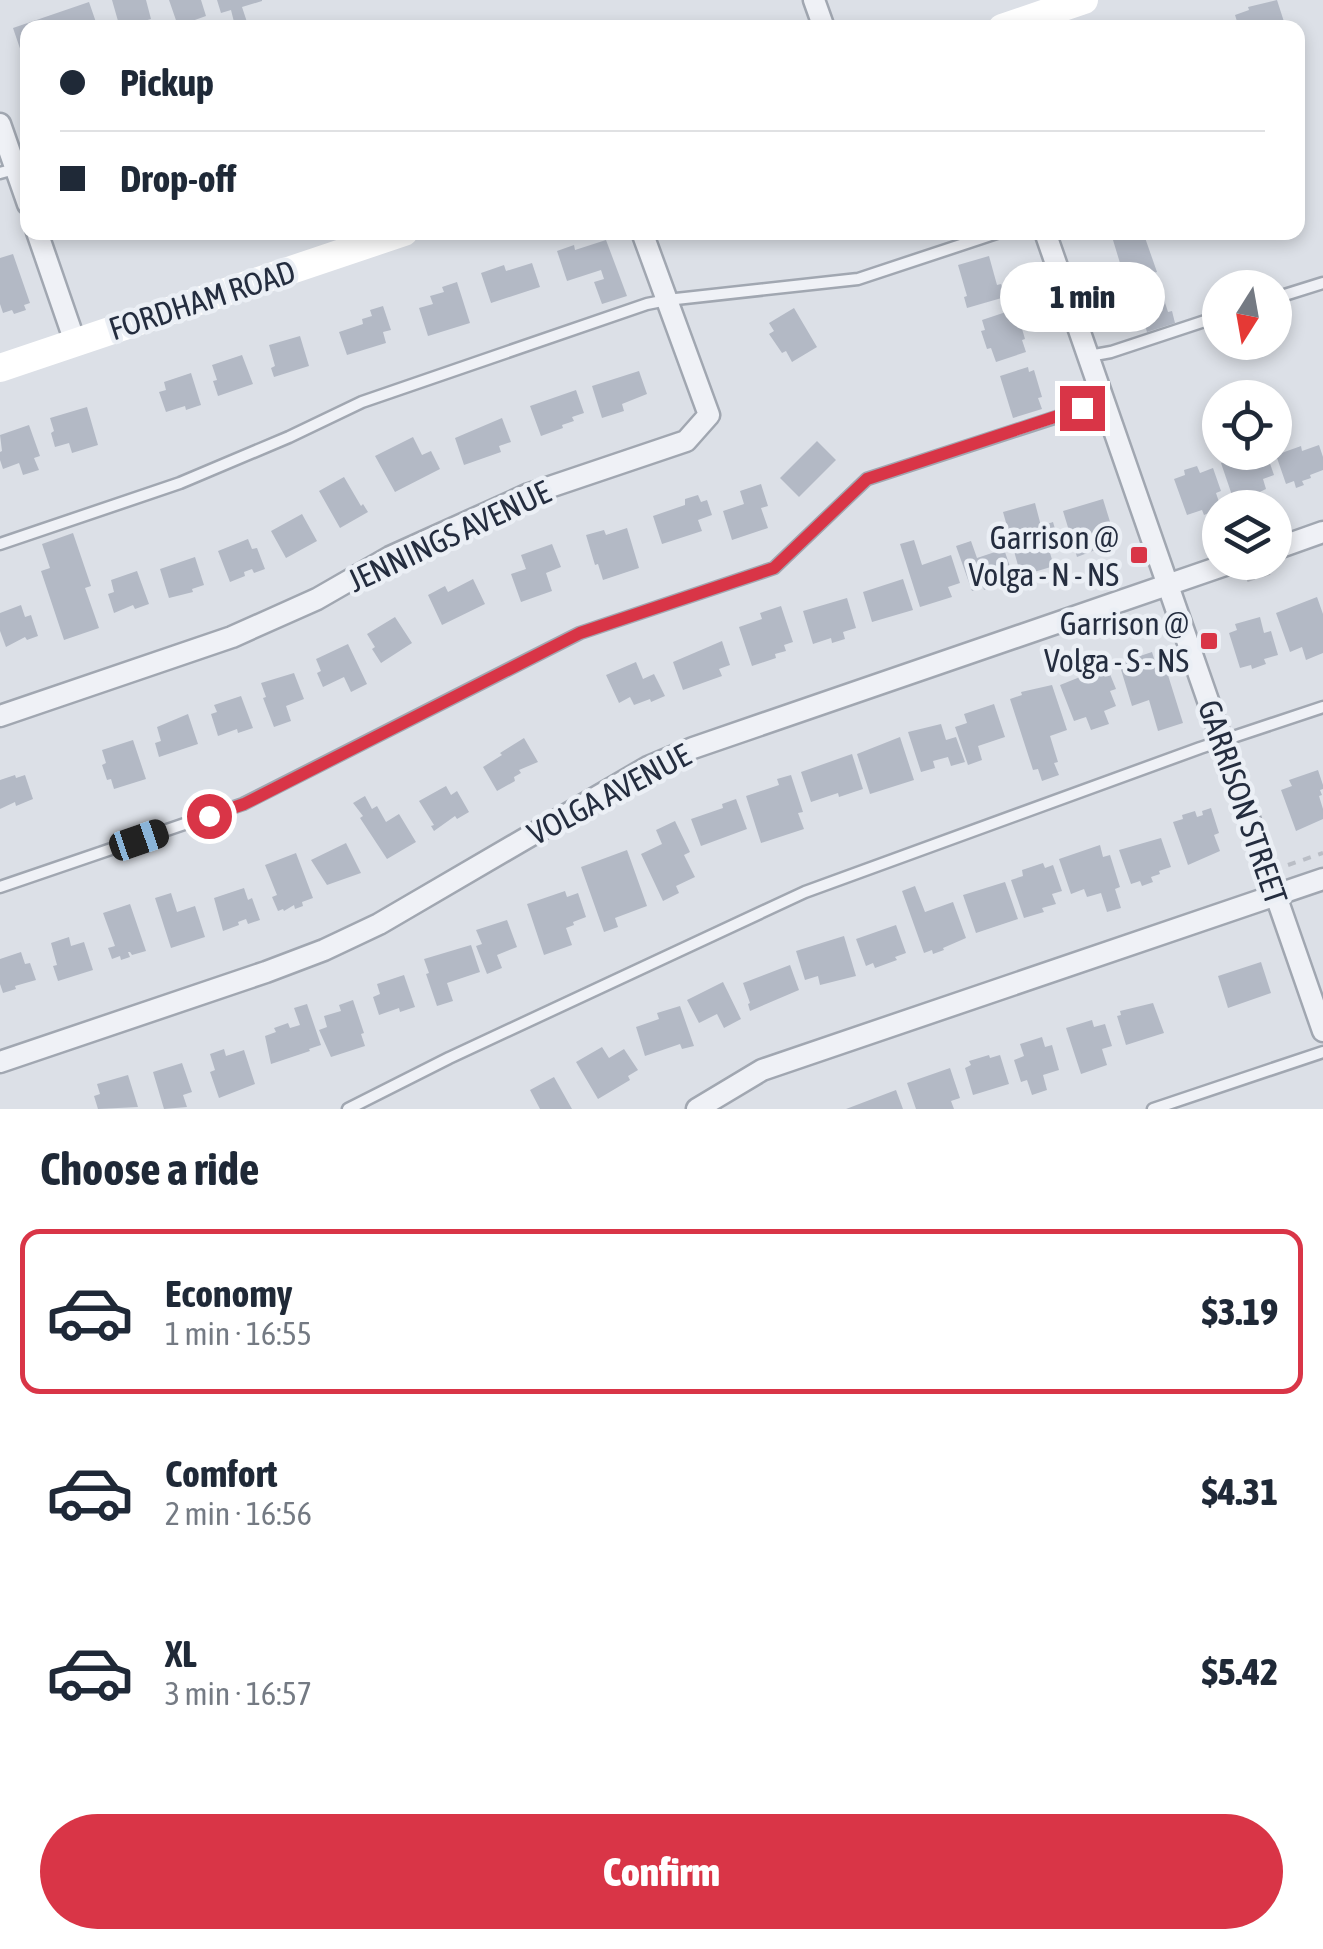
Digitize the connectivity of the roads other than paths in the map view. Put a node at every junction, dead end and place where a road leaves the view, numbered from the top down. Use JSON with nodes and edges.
{"nodes":[{"id":1,"x":1084,"y":0,"type":"edge"},
{"id":2,"x":1025,"y":20,"type":"edge"},
{"id":3,"x":0,"y":124,"type":"edge"},
{"id":4,"x":8,"y":171,"type":"edge"},
{"id":5,"x":40,"y":240,"type":"edge"},
{"id":6,"x":380,"y":240,"type":"edge"},
{"id":7,"x":645,"y":240,"type":"edge"},
{"id":8,"x":976,"y":240,"type":"edge"},
{"id":9,"x":1048,"y":240,"type":"edge"},
{"id":10,"x":1323,"y":282,"type":"edge"},
{"id":11,"x":1292,"y":292,"type":"edge"},
{"id":12,"x":667,"y":300,"type":"junction"},
{"id":13,"x":1202,"y":322,"type":"edge"},
{"id":14,"x":75,"y":342,"type":"junction"},
{"id":15,"x":1088,"y":356,"type":"junction"},
{"id":16,"x":0,"y":368,"type":"edge"},
{"id":17,"x":1104,"y":402,"type":"junction"},
{"id":18,"x":1323,"y":532,"type":"edge"},
{"id":19,"x":0,"y":544,"type":"edge"},
{"id":20,"x":1292,"y":551,"type":"edge"},
{"id":21,"x":1202,"y":573,"type":"edge"},
{"id":22,"x":1169,"y":585,"type":"junction"},
{"id":23,"x":1323,"y":706,"type":"edge"},
{"id":24,"x":0,"y":716,"type":"edge"},
{"id":25,"x":1222,"y":741,"type":"junction"},
{"id":26,"x":1323,"y":879,"type":"edge"},
{"id":27,"x":0,"y":886,"type":"edge"},
{"id":28,"x":1275,"y":896,"type":"junction"},
{"id":29,"x":1323,"y":1031,"type":"edge"},
{"id":30,"x":1323,"y":1052,"type":"edge"},
{"id":31,"x":0,"y":1062,"type":"edge"},
{"id":32,"x":348,"y":1109,"type":"edge"},
{"id":33,"x":697,"y":1109,"type":"edge"},
{"id":34,"x":1153,"y":1109,"type":"edge"}],
"edges":[{"from":1,"to":2,"type":"street"},
{"from":3,"to":4,"type":"street"},
{"from":5,"to":14,"type":"street"},
{"from":6,"to":14,"type":"street","name":"FORDHAM ROAD"},
{"from":7,"to":12,"type":"street","name":"JENNINGS AVENUE"},
{"from":8,"to":12,"type":"lane"},
{"from":9,"to":15,"type":"street","name":"GARRISON STREET"},
{"from":10,"to":11,"type":"lane"},
{"from":12,"to":19,"type":"lane"},
{"from":12,"to":24,"type":"street","name":"JENNINGS AVENUE"},
{"from":13,"to":15,"type":"lane"},
{"from":14,"to":16,"type":"street","name":"FORDHAM ROAD"},
{"from":15,"to":17,"type":"street","name":"GARRISON STREET"},
{"from":17,"to":22,"type":"street","name":"GARRISON STREET"},
{"from":17,"to":27,"type":"lane"},
{"from":18,"to":20,"type":"street"},
{"from":21,"to":22,"type":"street","name":"VOLGA AVENUE"},
{"from":22,"to":25,"type":"street","name":"GARRISON STREET"},
{"from":22,"to":31,"type":"street","name":"VOLGA AVENUE"},
{"from":23,"to":25,"type":"lane"},
{"from":25,"to":28,"type":"street","name":"GARRISON STREET"},
{"from":25,"to":32,"type":"lane"},
{"from":26,"to":28,"type":"street"},
{"from":28,"to":29,"type":"street","name":"GARRISON STREET"},
{"from":28,"to":33,"type":"street"},
{"from":30,"to":34,"type":"lane"}]}
